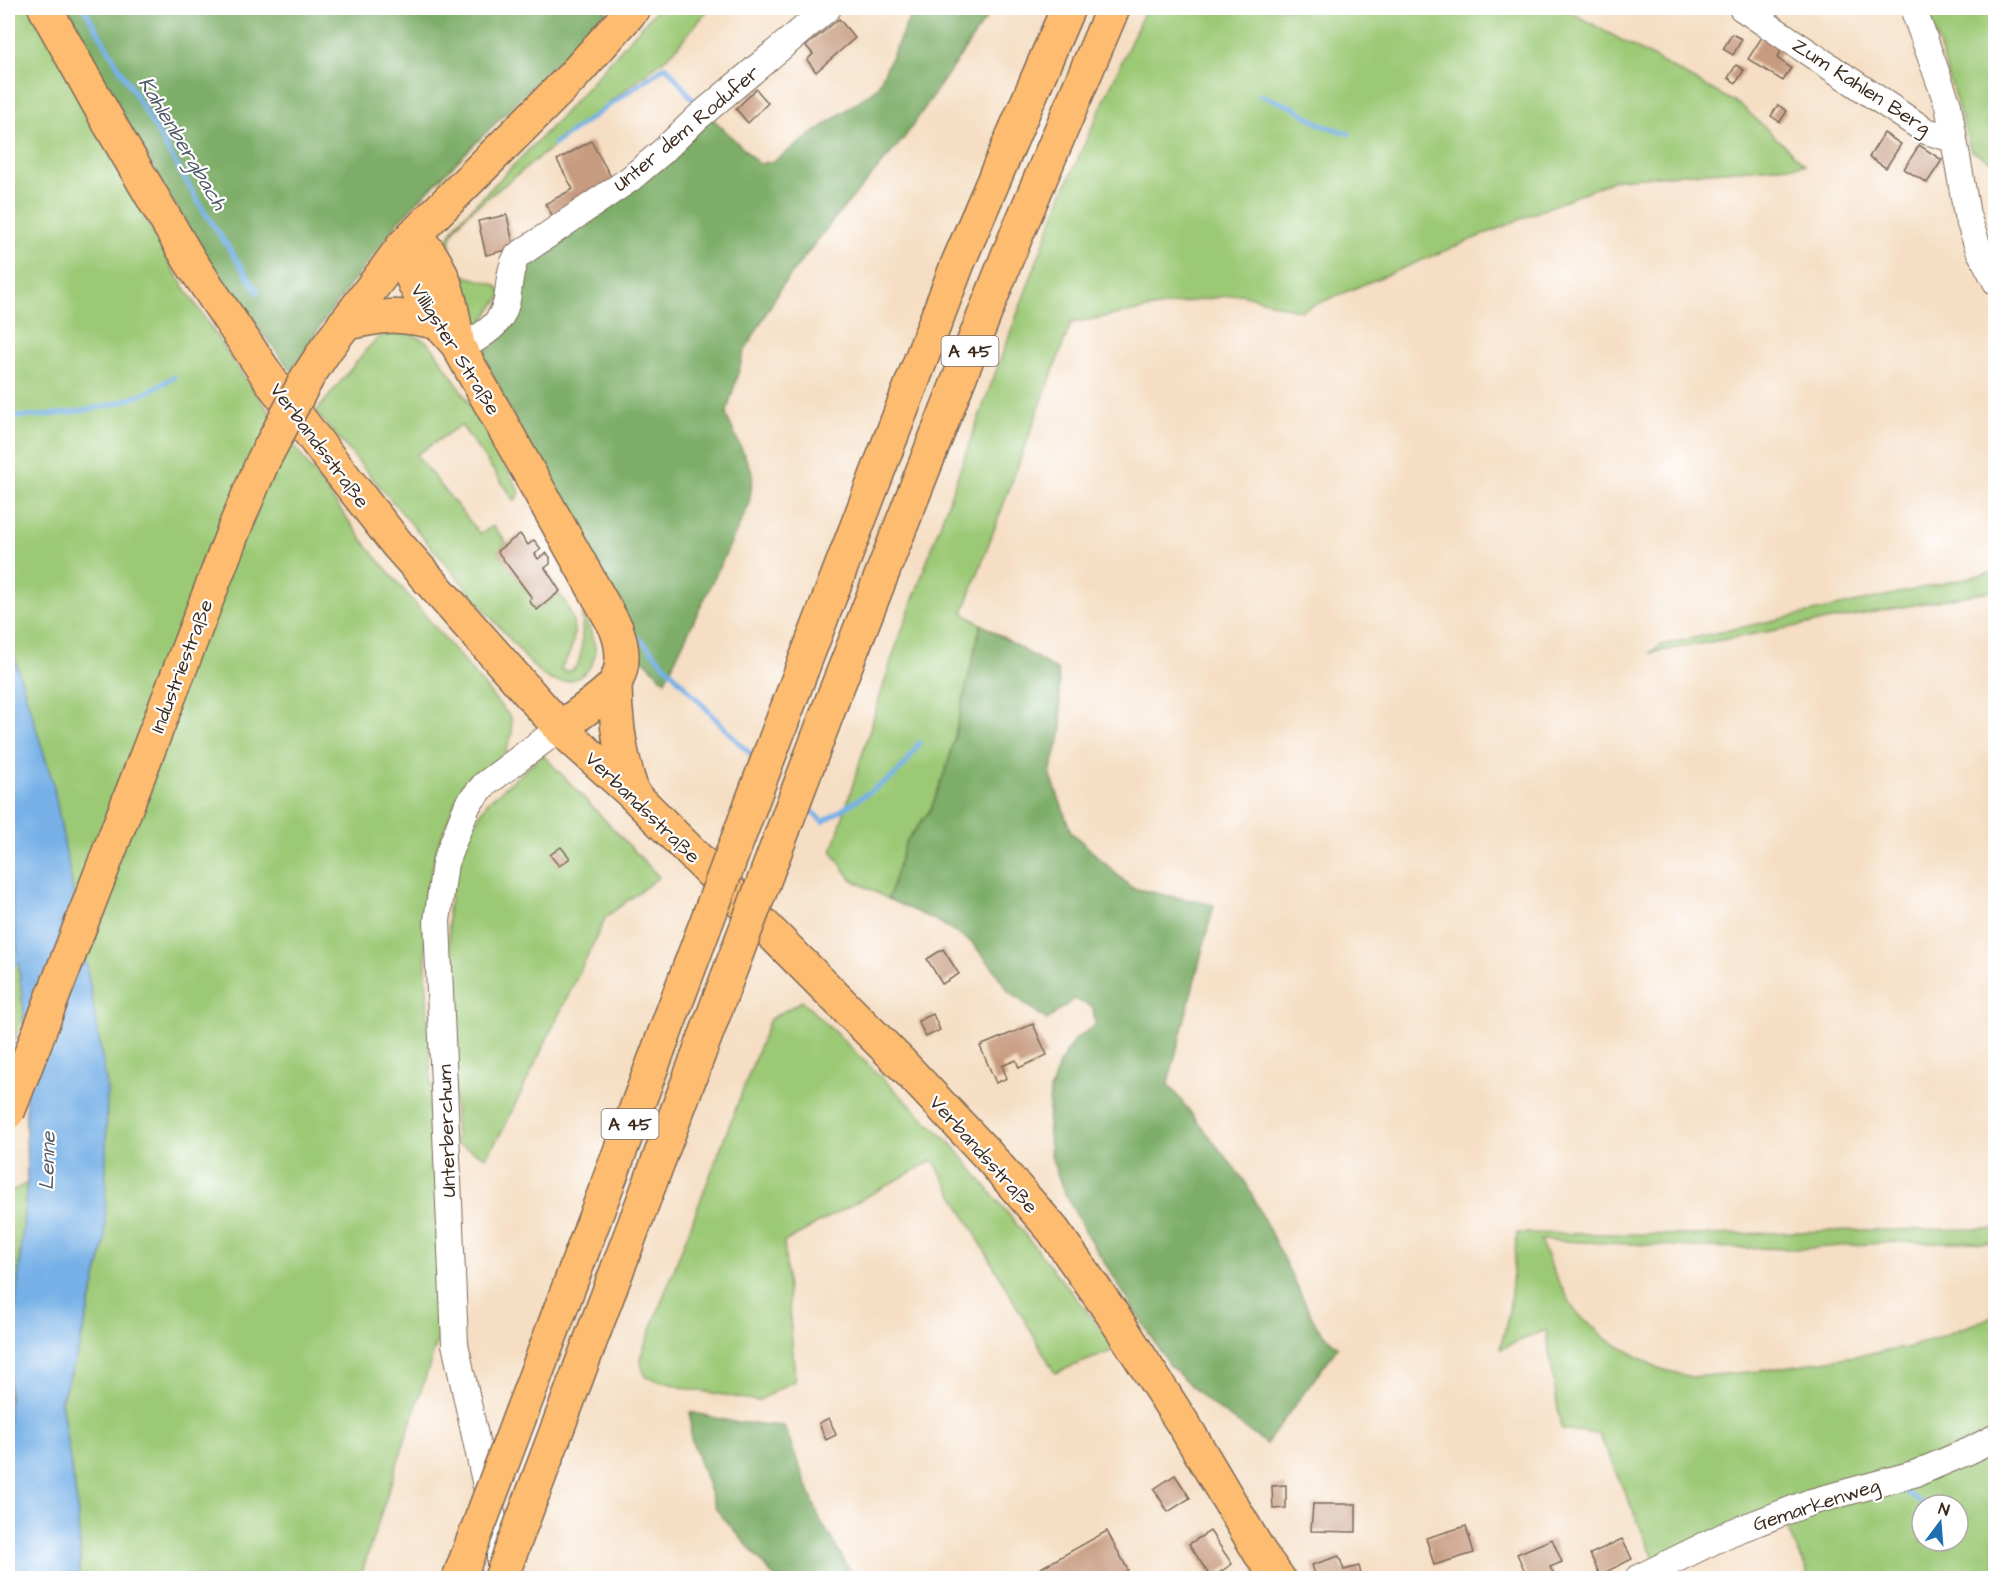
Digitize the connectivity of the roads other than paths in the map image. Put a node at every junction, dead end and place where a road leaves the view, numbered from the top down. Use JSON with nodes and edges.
{"nodes":[{"id":1,"x":45,"y":8,"type":"edge"},
{"id":2,"x":634,"y":8,"type":"edge"},
{"id":3,"x":828,"y":8,"type":"edge"},
{"id":4,"x":1068,"y":8,"type":"edge"},
{"id":5,"x":1113,"y":8,"type":"edge"},
{"id":6,"x":1742,"y":8,"type":"edge"},
{"id":7,"x":1913,"y":8,"type":"edge"},
{"id":8,"x":1953,"y":140,"type":"junction"},
{"id":9,"x":408,"y":240,"type":"junction"},
{"id":10,"x":1995,"y":282,"type":"edge"},
{"id":11,"x":344,"y":324,"type":"junction"},
{"id":12,"x":452,"y":339,"type":"junction"},
{"id":13,"x":615,"y":684,"type":"junction"},
{"id":14,"x":560,"y":728,"type":"junction"},
{"id":15,"x":634,"y":795,"type":"junction"},
{"id":16,"x":8,"y":1112,"type":"edge"},
{"id":17,"x":1995,"y":1437,"type":"edge"},
{"id":18,"x":459,"y":1578,"type":"edge"},
{"id":19,"x":500,"y":1578,"type":"edge"},
{"id":20,"x":1278,"y":1578,"type":"edge"},
{"id":21,"x":1638,"y":1578,"type":"edge"}],
"edges":[{"from":1,"to":14,"type":"main road","name":"Verbandsstraße"},
{"from":2,"to":9,"type":"main road"},
{"from":3,"to":12,"type":"street","name":"Unter dem Rodufer"},
{"from":4,"to":18,"type":"main road","number":"A 45","bridge":true},
{"from":5,"to":19,"type":"main road","number":"A 45","bridge":true},
{"from":6,"to":8,"type":"street","name":"Zum Kahlen Berg"},
{"from":7,"to":8,"type":"street"},
{"from":8,"to":10,"type":"street"},
{"from":9,"to":11,"type":"main road","name":"Industriestraße"},
{"from":9,"to":12,"type":"main road","name":"Villigster Straße"},
{"from":11,"to":12,"type":"main road"},
{"from":11,"to":16,"type":"main road","name":"Industriestraße","bridge":true},
{"from":12,"to":13,"type":"main road","name":"Villigster Straße"},
{"from":13,"to":14,"type":"main road"},
{"from":13,"to":15,"type":"main road","name":"Villigster Straße"},
{"from":14,"to":15,"type":"main road","name":"Verbandsstraße"},
{"from":14,"to":19,"type":"street","name":"Unterberchum"},
{"from":15,"to":20,"type":"main road","name":"Verbandsstraße"},
{"from":17,"to":21,"type":"street","name":"Gemarkenweg"}]}
